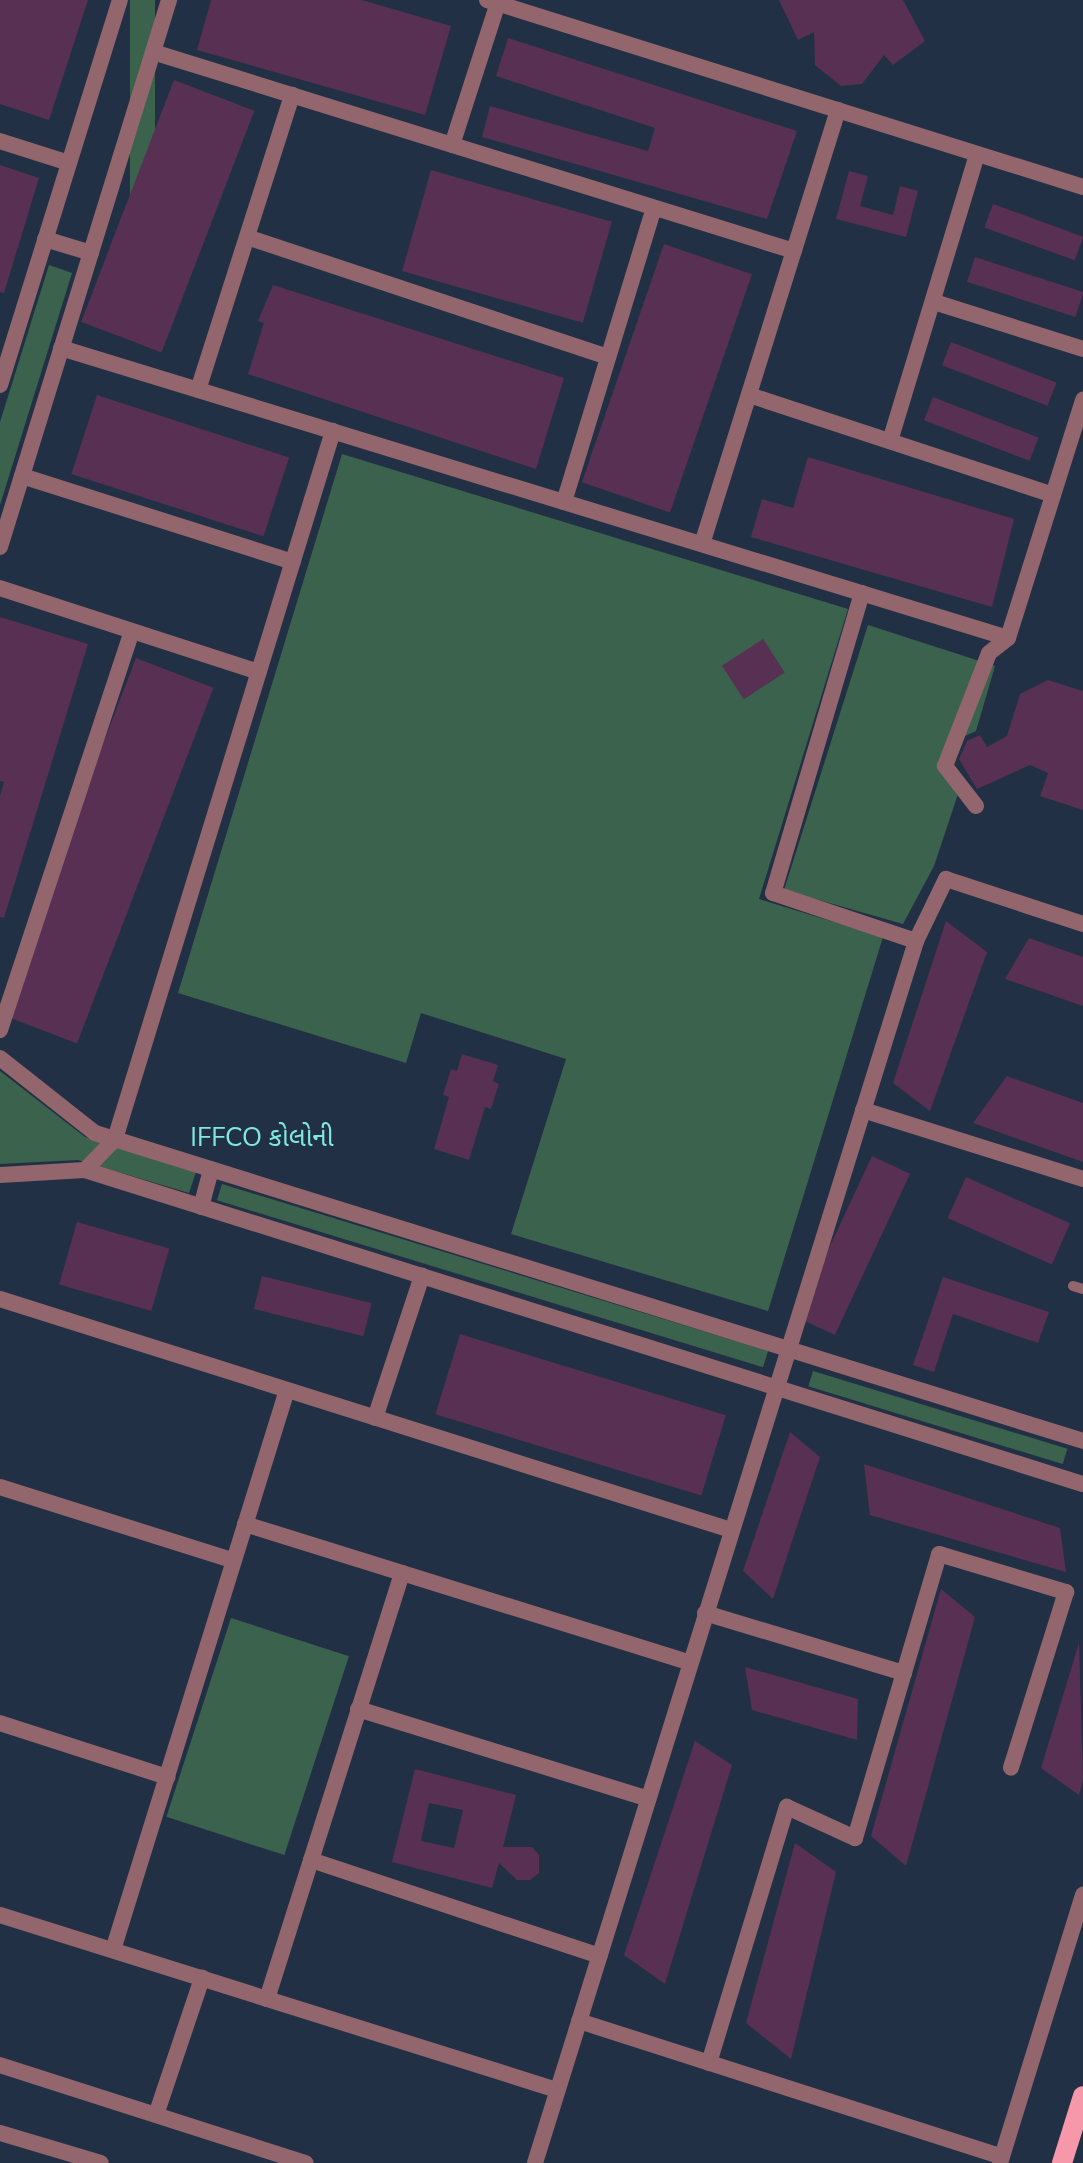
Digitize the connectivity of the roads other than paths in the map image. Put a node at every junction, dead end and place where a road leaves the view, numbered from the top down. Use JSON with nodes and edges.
{"nodes":[{"id":1,"x":120,"y":0,"type":"edge"},
{"id":2,"x":169,"y":0,"type":"edge"},
{"id":3,"x":493,"y":2,"type":"edge"},
{"id":4,"x":153,"y":52,"type":"junction"},
{"id":5,"x":292,"y":95,"type":"junction"},
{"id":6,"x":838,"y":110,"type":"junction"},
{"id":7,"x":0,"y":141,"type":"edge"},
{"id":8,"x":452,"y":145,"type":"junction"},
{"id":9,"x":977,"y":154,"type":"junction"},
{"id":10,"x":69,"y":163,"type":"junction"},
{"id":11,"x":1083,"y":187,"type":"edge"},
{"id":12,"x":654,"y":208,"type":"junction"},
{"id":13,"x":247,"y":237,"type":"junction"},
{"id":14,"x":45,"y":239,"type":"junction"},
{"id":15,"x":794,"y":251,"type":"junction"},
{"id":16,"x":91,"y":253,"type":"junction"},
{"id":17,"x":934,"y":302,"type":"junction"},
{"id":18,"x":61,"y":348,"type":"junction"},
{"id":19,"x":1083,"y":349,"type":"edge"},
{"id":20,"x":608,"y":357,"type":"junction"},
{"id":21,"x":0,"y":385,"type":"edge"},
{"id":22,"x":198,"y":390,"type":"junction"},
{"id":23,"x":749,"y":395,"type":"junction"},
{"id":24,"x":1083,"y":400,"type":"edge"},
{"id":25,"x":333,"y":431,"type":"junction"},
{"id":26,"x":890,"y":441,"type":"junction"},
{"id":27,"x":22,"y":476,"type":"junction"},
{"id":28,"x":1053,"y":495,"type":"junction"},
{"id":29,"x":564,"y":502,"type":"junction"},
{"id":30,"x":702,"y":544,"type":"junction"},
{"id":31,"x":0,"y":547,"type":"edge"},
{"id":32,"x":293,"y":562,"type":"junction"},
{"id":33,"x":0,"y":588,"type":"edge"},
{"id":34,"x":862,"y":593,"type":"junction"},
{"id":35,"x":132,"y":631,"type":"junction"},
{"id":36,"x":1008,"y":638,"type":"junction"},
{"id":37,"x":259,"y":672,"type":"junction"},
{"id":38,"x":976,"y":806,"type":"dead end"},
{"id":39,"x":1083,"y":924,"type":"edge"},
{"id":40,"x":916,"y":941,"type":"junction"},
{"id":41,"x":0,"y":1030,"type":"edge"},
{"id":42,"x":0,"y":1058,"type":"edge"},
{"id":43,"x":863,"y":1110,"type":"junction"},
{"id":44,"x":115,"y":1139,"type":"junction"},
{"id":45,"x":211,"y":1169,"type":"junction"},
{"id":46,"x":85,"y":1170,"type":"junction"},
{"id":47,"x":1,"y":1179,"type":"edge"},
{"id":48,"x":1083,"y":1179,"type":"edge"},
{"id":49,"x":201,"y":1207,"type":"junction"},
{"id":50,"x":422,"y":1276,"type":"junction"},
{"id":51,"x":0,"y":1299,"type":"edge"},
{"id":52,"x":787,"y":1349,"type":"junction"},
{"id":53,"x":775,"y":1387,"type":"junction"},
{"id":54,"x":287,"y":1390,"type":"junction"},
{"id":55,"x":375,"y":1418,"type":"junction"},
{"id":56,"x":1082,"y":1444,"type":"edge"},
{"id":57,"x":1083,"y":1484,"type":"edge"},
{"id":58,"x":0,"y":1487,"type":"edge"},
{"id":59,"x":245,"y":1524,"type":"junction"},
{"id":60,"x":731,"y":1530,"type":"junction"},
{"id":61,"x":234,"y":1561,"type":"junction"},
{"id":62,"x":402,"y":1573,"type":"junction"},
{"id":63,"x":705,"y":1613,"type":"junction"},
{"id":64,"x":690,"y":1663,"type":"junction"},
{"id":65,"x":904,"y":1673,"type":"junction"},
{"id":66,"x":358,"y":1709,"type":"junction"},
{"id":67,"x":0,"y":1723,"type":"edge"},
{"id":68,"x":1011,"y":1768,"type":"dead end"},
{"id":69,"x":167,"y":1777,"type":"junction"},
{"id":70,"x":648,"y":1799,"type":"junction"},
{"id":71,"x":311,"y":1860,"type":"junction"},
{"id":72,"x":1083,"y":1895,"type":"edge"},
{"id":73,"x":0,"y":1915,"type":"edge"},
{"id":74,"x":113,"y":1950,"type":"junction"},
{"id":75,"x":599,"y":1956,"type":"junction"},
{"id":76,"x":202,"y":1978,"type":"junction"},
{"id":77,"x":267,"y":1999,"type":"junction"},
{"id":78,"x":579,"y":2021,"type":"junction"},
{"id":79,"x":709,"y":2063,"type":"junction"},
{"id":80,"x":0,"y":2065,"type":"edge"},
{"id":81,"x":557,"y":2090,"type":"junction"},
{"id":82,"x":1083,"y":2096,"type":"edge"},
{"id":83,"x":156,"y":2115,"type":"junction"},
{"id":84,"x":0,"y":2133,"type":"edge"},
{"id":85,"x":1001,"y":2160,"type":"edge"},
{"id":86,"x":101,"y":2163,"type":"edge"},
{"id":87,"x":306,"y":2163,"type":"edge"},
{"id":88,"x":535,"y":2163,"type":"edge"},
{"id":89,"x":1062,"y":2163,"type":"edge"}],
"edges":[{"from":1,"to":10,"type":"street"},
{"from":2,"to":4,"type":"street"},
{"from":3,"to":6,"type":"street"},
{"from":3,"to":8,"type":"street"},
{"from":4,"to":5,"type":"street"},
{"from":4,"to":16,"type":"street"},
{"from":5,"to":8,"type":"street"},
{"from":5,"to":13,"type":"street"},
{"from":6,"to":9,"type":"street"},
{"from":6,"to":15,"type":"street"},
{"from":7,"to":10,"type":"street"},
{"from":8,"to":12,"type":"street"},
{"from":9,"to":11,"type":"street"},
{"from":9,"to":17,"type":"street"},
{"from":10,"to":14,"type":"street"},
{"from":12,"to":15,"type":"street"},
{"from":12,"to":20,"type":"street"},
{"from":13,"to":20,"type":"street"},
{"from":13,"to":22,"type":"street"},
{"from":14,"to":16,"type":"street"},
{"from":14,"to":21,"type":"street"},
{"from":15,"to":23,"type":"street"},
{"from":16,"to":18,"type":"street"},
{"from":17,"to":19,"type":"street"},
{"from":17,"to":26,"type":"street"},
{"from":18,"to":22,"type":"street"},
{"from":18,"to":27,"type":"street"},
{"from":20,"to":29,"type":"street"},
{"from":22,"to":25,"type":"street"},
{"from":23,"to":26,"type":"street"},
{"from":23,"to":30,"type":"street"},
{"from":24,"to":28,"type":"street"},
{"from":25,"to":29,"type":"street"},
{"from":25,"to":32,"type":"street"},
{"from":26,"to":28,"type":"street"},
{"from":27,"to":31,"type":"street"},
{"from":27,"to":32,"type":"street"},
{"from":28,"to":36,"type":"street"},
{"from":29,"to":30,"type":"street"},
{"from":30,"to":34,"type":"street"},
{"from":32,"to":37,"type":"street"},
{"from":33,"to":35,"type":"street"},
{"from":34,"to":36,"type":"street"},
{"from":34,"to":40,"type":"street"},
{"from":35,"to":37,"type":"street"},
{"from":35,"to":41,"type":"street"},
{"from":36,"to":38,"type":"street"},
{"from":37,"to":44,"type":"street"},
{"from":39,"to":40,"type":"street"},
{"from":40,"to":43,"type":"street"},
{"from":42,"to":44,"type":"street"},
{"from":43,"to":48,"type":"street"},
{"from":43,"to":52,"type":"street"},
{"from":44,"to":45,"type":"street"},
{"from":44,"to":46,"type":"street"},
{"from":45,"to":49,"type":"street"},
{"from":45,"to":52,"type":"street"},
{"from":46,"to":47,"type":"street"},
{"from":46,"to":49,"type":"street"},
{"from":49,"to":50,"type":"street"},
{"from":50,"to":53,"type":"street"},
{"from":50,"to":55,"type":"street"},
{"from":51,"to":54,"type":"street"},
{"from":52,"to":53,"type":"street"},
{"from":52,"to":56,"type":"street"},
{"from":53,"to":57,"type":"street"},
{"from":53,"to":60,"type":"street"},
{"from":54,"to":55,"type":"street"},
{"from":54,"to":59,"type":"street"},
{"from":55,"to":60,"type":"street"},
{"from":58,"to":61,"type":"street"},
{"from":59,"to":61,"type":"street"},
{"from":59,"to":62,"type":"street"},
{"from":60,"to":63,"type":"street"},
{"from":61,"to":69,"type":"street"},
{"from":62,"to":64,"type":"street"},
{"from":62,"to":66,"type":"street"},
{"from":63,"to":64,"type":"street"},
{"from":63,"to":65,"type":"street"},
{"from":64,"to":70,"type":"street"},
{"from":65,"to":68,"type":"street"},
{"from":65,"to":79,"type":"street"},
{"from":66,"to":70,"type":"street"},
{"from":66,"to":71,"type":"street"},
{"from":67,"to":69,"type":"street"},
{"from":69,"to":74,"type":"street"},
{"from":70,"to":75,"type":"street"},
{"from":71,"to":75,"type":"street"},
{"from":71,"to":77,"type":"street"},
{"from":72,"to":85,"type":"street"},
{"from":73,"to":74,"type":"street"},
{"from":74,"to":76,"type":"street"},
{"from":75,"to":78,"type":"street"},
{"from":76,"to":77,"type":"street"},
{"from":76,"to":83,"type":"street"},
{"from":77,"to":81,"type":"street"},
{"from":78,"to":79,"type":"street"},
{"from":78,"to":81,"type":"street"},
{"from":79,"to":85,"type":"street"},
{"from":80,"to":83,"type":"street"},
{"from":81,"to":88,"type":"street"},
{"from":82,"to":89,"type":"main road"},
{"from":83,"to":87,"type":"street"},
{"from":84,"to":86,"type":"street"}]}
